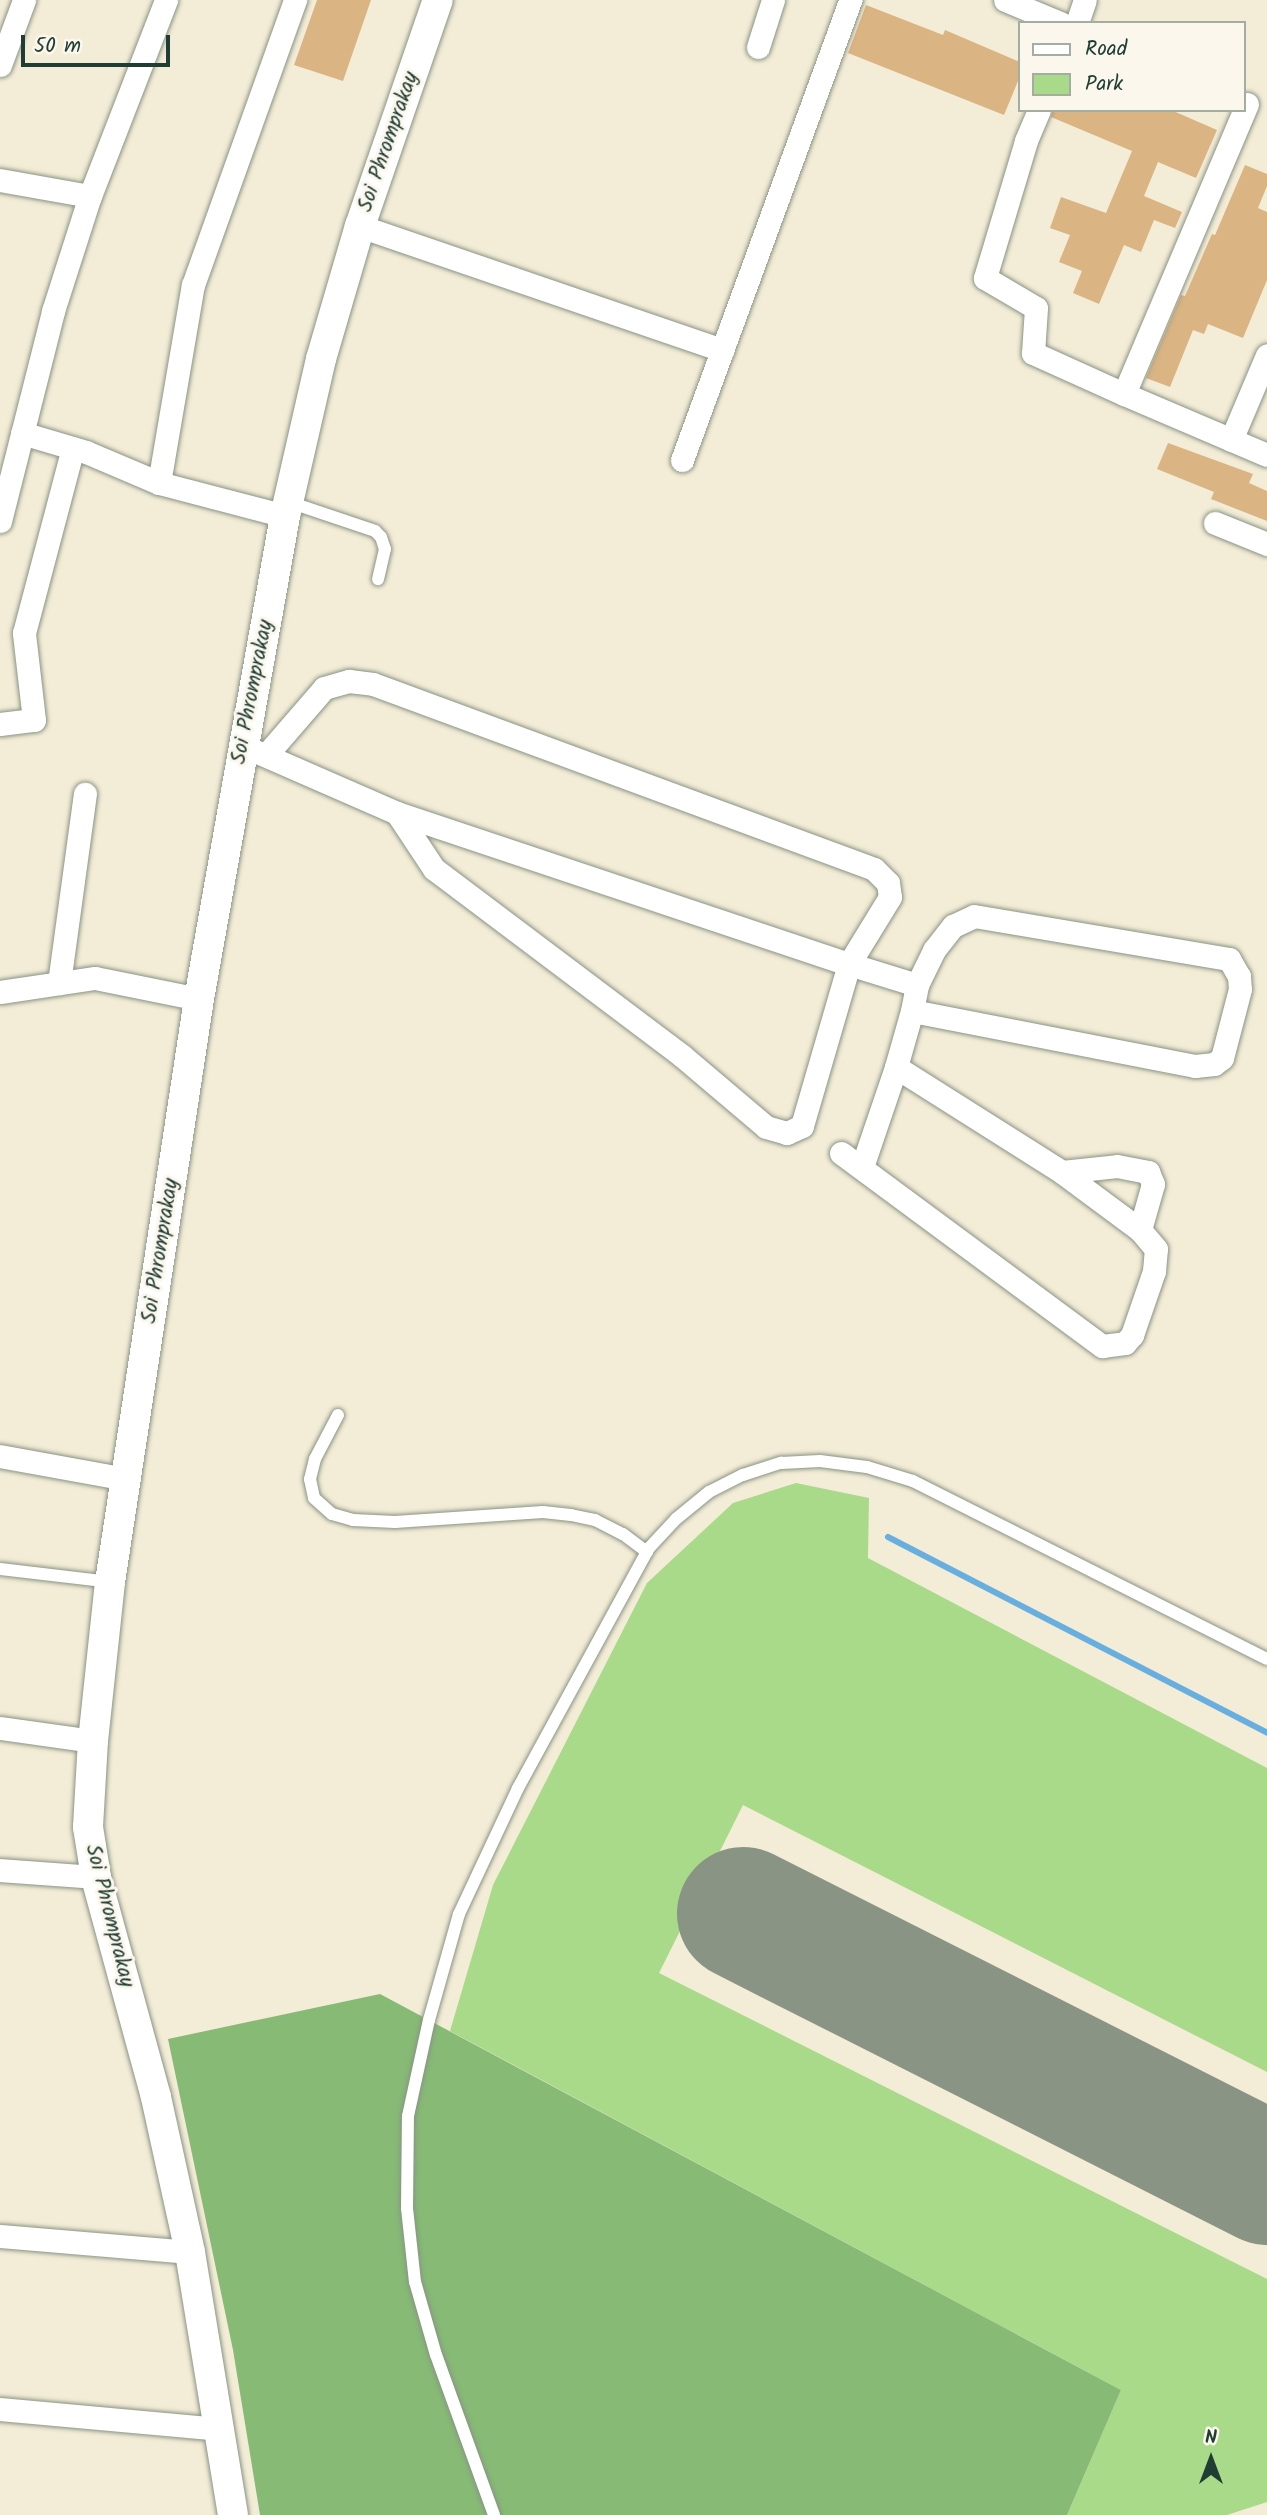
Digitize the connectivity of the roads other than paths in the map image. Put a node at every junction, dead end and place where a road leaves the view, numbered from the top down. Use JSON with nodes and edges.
{"nodes":[{"id":1,"x":24,"y":0,"type":"edge"},
{"id":2,"x":166,"y":0,"type":"edge"},
{"id":3,"x":295,"y":0,"type":"edge"},
{"id":4,"x":438,"y":0,"type":"edge"},
{"id":5,"x":773,"y":0,"type":"edge"},
{"id":6,"x":850,"y":0,"type":"edge"},
{"id":7,"x":1005,"y":0,"type":"edge"},
{"id":8,"x":1085,"y":0,"type":"edge"},
{"id":9,"x":1055,"y":21,"type":"edge"},
{"id":10,"x":1078,"y":21,"type":"edge"},
{"id":11,"x":758,"y":47,"type":"dead end"},
{"id":12,"x":0,"y":65,"type":"edge"},
{"id":13,"x":1253,"y":107,"type":"edge"},
{"id":14,"x":1038,"y":112,"type":"edge"},
{"id":15,"x":0,"y":180,"type":"edge"},
{"id":16,"x":90,"y":196,"type":"junction"},
{"id":17,"x":360,"y":226,"type":"junction"},
{"id":18,"x":722,"y":349,"type":"junction"},
{"id":19,"x":1267,"y":355,"type":"edge"},
{"id":20,"x":1124,"y":394,"type":"junction"},
{"id":21,"x":22,"y":433,"type":"junction"},
{"id":22,"x":1231,"y":440,"type":"junction"},
{"id":23,"x":72,"y":448,"type":"junction"},
{"id":24,"x":1267,"y":455,"type":"edge"},
{"id":25,"x":682,"y":460,"type":"dead end"},
{"id":26,"x":159,"y":483,"type":"junction"},
{"id":27,"x":287,"y":509,"type":"junction"},
{"id":28,"x":0,"y":521,"type":"edge"},
{"id":29,"x":1215,"y":523,"type":"dead end"},
{"id":30,"x":1267,"y":544,"type":"edge"},
{"id":31,"x":378,"y":579,"type":"dead end"},
{"id":32,"x":0,"y":724,"type":"edge"},
{"id":33,"x":255,"y":751,"type":"junction"},
{"id":34,"x":85,"y":794,"type":"dead end"},
{"id":35,"x":397,"y":813,"type":"junction"},
{"id":36,"x":849,"y":964,"type":"junction"},
{"id":37,"x":59,"y":983,"type":"junction"},
{"id":38,"x":917,"y":985,"type":"junction"},
{"id":39,"x":0,"y":992,"type":"edge"},
{"id":40,"x":199,"y":999,"type":"junction"},
{"id":41,"x":912,"y":1011,"type":"junction"},
{"id":42,"x":897,"y":1067,"type":"junction"},
{"id":43,"x":841,"y":1153,"type":"dead end"},
{"id":44,"x":862,"y":1167,"type":"junction"},
{"id":45,"x":1062,"y":1172,"type":"junction"},
{"id":46,"x":1140,"y":1230,"type":"junction"},
{"id":47,"x":338,"y":1415,"type":"dead end"},
{"id":48,"x":0,"y":1456,"type":"edge"},
{"id":49,"x":126,"y":1479,"type":"junction"},
{"id":50,"x":647,"y":1552,"type":"junction"},
{"id":51,"x":0,"y":1569,"type":"edge"},
{"id":52,"x":110,"y":1582,"type":"junction"},
{"id":53,"x":1267,"y":1659,"type":"edge"},
{"id":54,"x":0,"y":1728,"type":"edge"},
{"id":55,"x":93,"y":1741,"type":"junction"},
{"id":56,"x":0,"y":1870,"type":"edge"},
{"id":57,"x":96,"y":1877,"type":"junction"},
{"id":58,"x":0,"y":2236,"type":"edge"},
{"id":59,"x":190,"y":2252,"type":"junction"},
{"id":60,"x":0,"y":2409,"type":"edge"},
{"id":61,"x":221,"y":2429,"type":"junction"},
{"id":62,"x":233,"y":2515,"type":"edge"},
{"id":63,"x":494,"y":2515,"type":"edge"}],
"edges":[{"from":1,"to":12,"type":"street"},
{"from":2,"to":16,"type":"street"},
{"from":3,"to":26,"type":"street"},
{"from":4,"to":17,"type":"street","name":"Soi Phromprakay"},
{"from":5,"to":11,"type":"street"},
{"from":6,"to":18,"type":"street"},
{"from":7,"to":9,"type":"street"},
{"from":8,"to":10,"type":"street"},
{"from":13,"to":20,"type":"street"},
{"from":14,"to":20,"type":"street"},
{"from":15,"to":16,"type":"street"},
{"from":16,"to":21,"type":"street"},
{"from":17,"to":18,"type":"street"},
{"from":17,"to":27,"type":"street","name":"Soi Phromprakay"},
{"from":18,"to":25,"type":"street"},
{"from":19,"to":22,"type":"street"},
{"from":20,"to":22,"type":"street"},
{"from":21,"to":23,"type":"street"},
{"from":21,"to":28,"type":"street"},
{"from":22,"to":24,"type":"street"},
{"from":23,"to":26,"type":"street"},
{"from":23,"to":32,"type":"street"},
{"from":26,"to":27,"type":"street"},
{"from":27,"to":31,"type":"lane"},
{"from":27,"to":33,"type":"street","name":"Soi Phromprakay"},
{"from":29,"to":30,"type":"street"},
{"from":33,"to":35,"type":"street"},
{"from":33,"to":36,"type":"street"},
{"from":33,"to":40,"type":"street","name":"Soi Phromprakay"},
{"from":34,"to":37,"type":"street"},
{"from":35,"to":36,"type":"street"},
{"from":35,"to":36,"type":"street"},
{"from":36,"to":38,"type":"street"},
{"from":37,"to":39,"type":"street"},
{"from":37,"to":40,"type":"street"},
{"from":38,"to":41,"type":"street"},
{"from":38,"to":41,"type":"street"},
{"from":40,"to":49,"type":"street","name":"Soi Phromprakay"},
{"from":41,"to":42,"type":"street"},
{"from":42,"to":44,"type":"street"},
{"from":42,"to":45,"type":"street"},
{"from":43,"to":44,"type":"street"},
{"from":44,"to":46,"type":"street"},
{"from":45,"to":46,"type":"street"},
{"from":45,"to":46,"type":"street"},
{"from":47,"to":50,"type":"lane"},
{"from":48,"to":49,"type":"street"},
{"from":49,"to":52,"type":"street","name":"Soi Phromprakay"},
{"from":50,"to":53,"type":"lane"},
{"from":50,"to":63,"type":"lane"},
{"from":51,"to":52,"type":"lane"},
{"from":52,"to":55,"type":"street","name":"Soi Phromprakay"},
{"from":54,"to":55,"type":"street"},
{"from":55,"to":57,"type":"street","name":"Soi Phromprakay"},
{"from":56,"to":57,"type":"street"},
{"from":57,"to":59,"type":"street","name":"Soi Phromprakay"},
{"from":58,"to":59,"type":"street"},
{"from":59,"to":61,"type":"street","name":"Soi Phromprakay"},
{"from":60,"to":61,"type":"street"},
{"from":61,"to":62,"type":"street","name":"Soi Phromprakay"}]}
